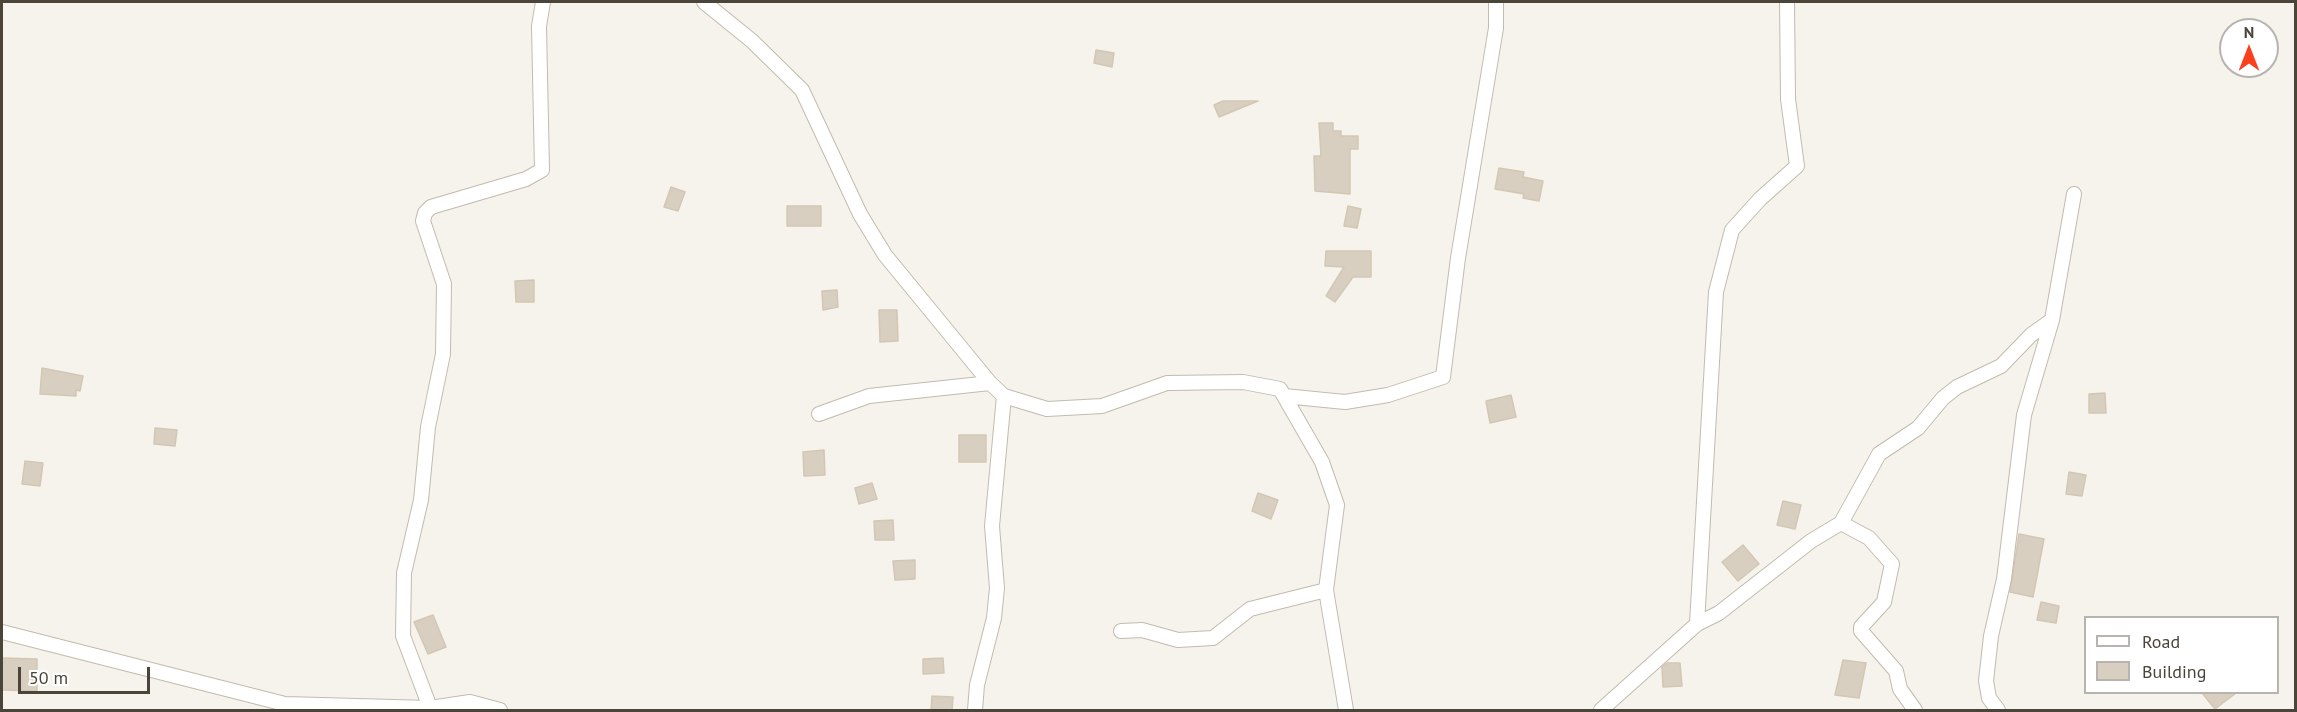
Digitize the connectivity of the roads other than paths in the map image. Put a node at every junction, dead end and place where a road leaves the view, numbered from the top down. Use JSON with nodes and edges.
{"nodes":[{"id":1,"x":543,"y":2,"type":"edge"},
{"id":2,"x":704,"y":2,"type":"edge"},
{"id":3,"x":1496,"y":2,"type":"edge"},
{"id":4,"x":1787,"y":2,"type":"edge"},
{"id":5,"x":2074,"y":194,"type":"dead end"},
{"id":6,"x":2052,"y":320,"type":"junction"},
{"id":7,"x":990,"y":383,"type":"junction"},
{"id":8,"x":1004,"y":396,"type":"junction"},
{"id":9,"x":1284,"y":396,"type":"junction"},
{"id":10,"x":819,"y":414,"type":"dead end"},
{"id":11,"x":1841,"y":523,"type":"junction"},
{"id":12,"x":1326,"y":591,"type":"junction"},
{"id":13,"x":1697,"y":624,"type":"junction"},
{"id":14,"x":1121,"y":631,"type":"dead end"},
{"id":15,"x":2,"y":632,"type":"edge"},
{"id":16,"x":430,"y":709,"type":"edge"},
{"id":17,"x":500,"y":711,"type":"edge"},
{"id":18,"x":975,"y":711,"type":"edge"},
{"id":19,"x":1346,"y":711,"type":"edge"},
{"id":20,"x":1601,"y":711,"type":"edge"},
{"id":21,"x":1915,"y":711,"type":"edge"},
{"id":22,"x":1998,"y":711,"type":"edge"}],
"edges":[{"from":1,"to":16,"type":"street"},
{"from":2,"to":7,"type":"street"},
{"from":3,"to":9,"type":"street"},
{"from":4,"to":13,"type":"street"},
{"from":5,"to":6,"type":"street"},
{"from":6,"to":11,"type":"street"},
{"from":6,"to":22,"type":"street"},
{"from":7,"to":8,"type":"street"},
{"from":7,"to":10,"type":"street"},
{"from":8,"to":9,"type":"street"},
{"from":8,"to":18,"type":"street"},
{"from":9,"to":12,"type":"street"},
{"from":11,"to":13,"type":"street"},
{"from":11,"to":21,"type":"street"},
{"from":12,"to":14,"type":"street"},
{"from":12,"to":19,"type":"street"},
{"from":13,"to":20,"type":"street"},
{"from":15,"to":16,"type":"street"},
{"from":16,"to":17,"type":"street"}]}
